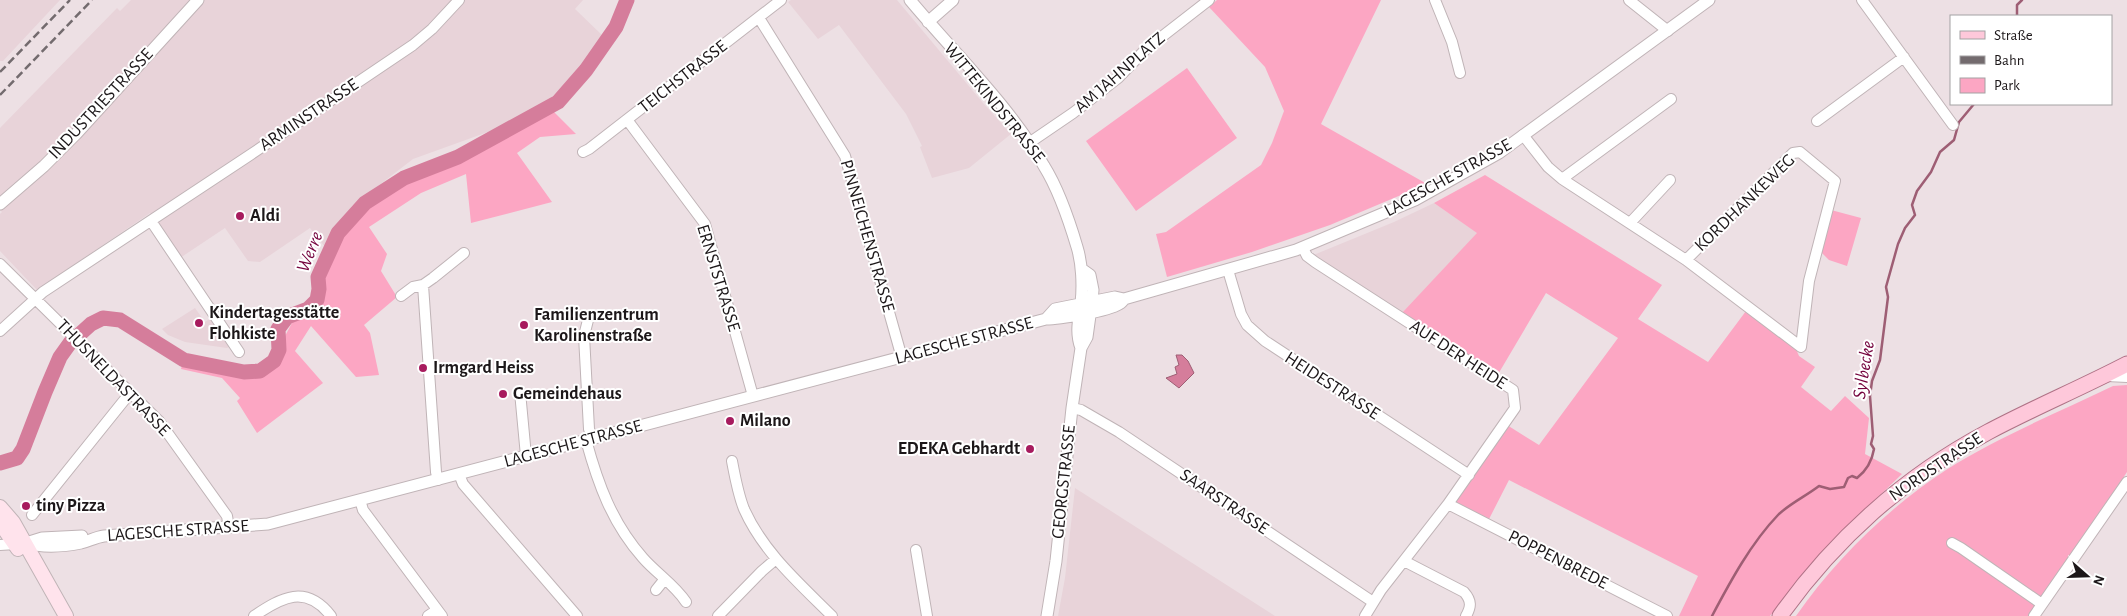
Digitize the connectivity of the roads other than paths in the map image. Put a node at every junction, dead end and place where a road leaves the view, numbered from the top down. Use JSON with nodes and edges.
{"nodes":[{"id":1,"x":198,"y":0,"type":"edge"},
{"id":2,"x":459,"y":0,"type":"edge"},
{"id":3,"x":781,"y":0,"type":"edge"},
{"id":4,"x":910,"y":0,"type":"edge"},
{"id":5,"x":953,"y":0,"type":"edge"},
{"id":6,"x":1209,"y":0,"type":"edge"},
{"id":7,"x":1435,"y":0,"type":"edge"},
{"id":8,"x":1629,"y":0,"type":"edge"},
{"id":9,"x":1709,"y":0,"type":"edge"},
{"id":10,"x":1862,"y":0,"type":"edge"},
{"id":11,"x":759,"y":18,"type":"junction"},
{"id":12,"x":928,"y":22,"type":"junction"},
{"id":13,"x":1668,"y":31,"type":"junction"},
{"id":14,"x":1904,"y":57,"type":"junction"},
{"id":15,"x":1460,"y":73,"type":"dead end"},
{"id":16,"x":1671,"y":99,"type":"dead end"},
{"id":17,"x":628,"y":121,"type":"junction"},
{"id":18,"x":1817,"y":121,"type":"dead end"},
{"id":19,"x":1953,"y":125,"type":"dead end"},
{"id":20,"x":1523,"y":135,"type":"junction"},
{"id":21,"x":1029,"y":143,"type":"junction"},
{"id":22,"x":583,"y":152,"type":"dead end"},
{"id":23,"x":1562,"y":179,"type":"junction"},
{"id":24,"x":1670,"y":180,"type":"dead end"},
{"id":25,"x":0,"y":204,"type":"edge"},
{"id":26,"x":151,"y":221,"type":"junction"},
{"id":27,"x":1630,"y":223,"type":"junction"},
{"id":28,"x":1303,"y":248,"type":"junction"},
{"id":29,"x":464,"y":253,"type":"dead end"},
{"id":30,"x":1686,"y":260,"type":"junction"},
{"id":31,"x":0,"y":264,"type":"edge"},
{"id":32,"x":1228,"y":270,"type":"junction"},
{"id":33,"x":423,"y":285,"type":"junction"},
{"id":34,"x":401,"y":296,"type":"dead end"},
{"id":35,"x":37,"y":299,"type":"junction"},
{"id":36,"x":1086,"y":307,"type":"junction"},
{"id":37,"x":588,"y":320,"type":"dead end"},
{"id":38,"x":0,"y":331,"type":"edge"},
{"id":39,"x":239,"y":352,"type":"dead end"},
{"id":40,"x":902,"y":358,"type":"junction"},
{"id":41,"x":2127,"y":364,"type":"edge"},
{"id":42,"x":2104,"y":376,"type":"junction"},
{"id":43,"x":2127,"y":376,"type":"edge"},
{"id":44,"x":520,"y":392,"type":"dead end"},
{"id":45,"x":130,"y":393,"type":"junction"},
{"id":46,"x":754,"y":396,"type":"junction"},
{"id":47,"x":1072,"y":408,"type":"junction"},
{"id":48,"x":589,"y":439,"type":"junction"},
{"id":49,"x":526,"y":456,"type":"junction"},
{"id":50,"x":732,"y":461,"type":"dead end"},
{"id":51,"x":459,"y":474,"type":"junction"},
{"id":52,"x":1469,"y":475,"type":"junction"},
{"id":53,"x":438,"y":480,"type":"junction"},
{"id":54,"x":2127,"y":482,"type":"edge"},
{"id":55,"x":360,"y":500,"type":"junction"},
{"id":56,"x":1448,"y":504,"type":"junction"},
{"id":57,"x":0,"y":507,"type":"edge"},
{"id":58,"x":32,"y":515,"type":"dead end"},
{"id":59,"x":0,"y":523,"type":"edge"},
{"id":60,"x":229,"y":528,"type":"junction"},
{"id":61,"x":20,"y":544,"type":"junction"},
{"id":62,"x":1952,"y":544,"type":"dead end"},
{"id":63,"x":0,"y":546,"type":"edge"},
{"id":64,"x":916,"y":550,"type":"dead end"},
{"id":65,"x":776,"y":559,"type":"junction"},
{"id":66,"x":1404,"y":561,"type":"junction"},
{"id":67,"x":664,"y":580,"type":"junction"},
{"id":68,"x":656,"y":590,"type":"dead end"},
{"id":69,"x":686,"y":602,"type":"dead end"},
{"id":70,"x":1373,"y":602,"type":"junction"},
{"id":71,"x":2042,"y":604,"type":"junction"},
{"id":72,"x":436,"y":614,"type":"edge"},
{"id":73,"x":58,"y":616,"type":"edge"},
{"id":74,"x":66,"y":616,"type":"edge"},
{"id":75,"x":254,"y":616,"type":"edge"},
{"id":76,"x":331,"y":616,"type":"edge"},
{"id":77,"x":577,"y":616,"type":"edge"},
{"id":78,"x":718,"y":616,"type":"edge"},
{"id":79,"x":832,"y":616,"type":"edge"},
{"id":80,"x":927,"y":616,"type":"edge"},
{"id":81,"x":1046,"y":616,"type":"edge"},
{"id":82,"x":1365,"y":616,"type":"edge"},
{"id":83,"x":1466,"y":616,"type":"edge"},
{"id":84,"x":1667,"y":616,"type":"edge"},
{"id":85,"x":1780,"y":616,"type":"edge"},
{"id":86,"x":2034,"y":616,"type":"edge"}],
"edges":[{"from":1,"to":25,"type":"street","name":"INDUSTRIESTRASSE"},
{"from":2,"to":26,"type":"street","name":"ARMINSTRASSE"},
{"from":3,"to":11,"type":"street","name":"TEICHSTRASSE"},
{"from":4,"to":12,"type":"street","name":"WITTEKINDSTRASSE"},
{"from":5,"to":12,"type":"street"},
{"from":6,"to":21,"type":"street","name":"AM JAHNPLATZ"},
{"from":7,"to":15,"type":"street"},
{"from":8,"to":13,"type":"street"},
{"from":9,"to":13,"type":"street","name":"LAGESCHE STRASSE"},
{"from":10,"to":14,"type":"street"},
{"from":11,"to":17,"type":"street","name":"TEICHSTRASSE"},
{"from":11,"to":40,"type":"street","name":"PINNEICHENSTRASSE"},
{"from":12,"to":21,"type":"street","name":"WITTEKINDSTRASSE"},
{"from":13,"to":20,"type":"street","name":"LAGESCHE STRASSE"},
{"from":14,"to":18,"type":"street"},
{"from":14,"to":19,"type":"street"},
{"from":16,"to":23,"type":"street"},
{"from":17,"to":22,"type":"street","name":"TEICHSTRASSE"},
{"from":17,"to":46,"type":"street","name":"ERNSTSTRASSE"},
{"from":20,"to":23,"type":"street"},
{"from":20,"to":28,"type":"street","name":"LAGESCHE STRASSE"},
{"from":21,"to":36,"type":"street","name":"WITTEKINDSTRASSE"},
{"from":23,"to":27,"type":"street"},
{"from":24,"to":27,"type":"street"},
{"from":26,"to":35,"type":"street","name":"ARMINSTRASSE"},
{"from":26,"to":39,"type":"street"},
{"from":27,"to":30,"type":"street"},
{"from":28,"to":32,"type":"street","name":"LAGESCHE STRASSE"},
{"from":28,"to":52,"type":"street","name":"AUF DER HEIDE"},
{"from":29,"to":33,"type":"street"},
{"from":30,"to":30,"type":"street","name":"KORDHANKEWEG"},
{"from":31,"to":35,"type":"street","name":"THUSNELDASTRASSE"},
{"from":32,"to":36,"type":"street","name":"LAGESCHE STRASSE"},
{"from":32,"to":52,"type":"street","name":"HEIDESTRASSE"},
{"from":33,"to":34,"type":"street"},
{"from":33,"to":53,"type":"street"},
{"from":35,"to":38,"type":"street","name":"ARMINSTRASSE"},
{"from":35,"to":45,"type":"street","name":"THUSNELDASTRASSE"},
{"from":36,"to":40,"type":"street","name":"LAGESCHE STRASSE"},
{"from":36,"to":47,"type":"street","name":"GEORGSTRASSE"},
{"from":37,"to":48,"type":"street"},
{"from":40,"to":46,"type":"street","name":"LAGESCHE STRASSE"},
{"from":41,"to":42,"type":"main road","name":"NORDSTRASSE"},
{"from":42,"to":43,"type":"street"},
{"from":42,"to":85,"type":"main road","name":"NORDSTRASSE"},
{"from":44,"to":49,"type":"street"},
{"from":45,"to":58,"type":"street"},
{"from":45,"to":60,"type":"street","name":"THUSNELDASTRASSE"},
{"from":46,"to":48,"type":"street","name":"LAGESCHE STRASSE"},
{"from":47,"to":70,"type":"street","name":"SAARSTRASSE"},
{"from":47,"to":81,"type":"street","name":"GEORGSTRASSE"},
{"from":48,"to":49,"type":"street","name":"LAGESCHE STRASSE"},
{"from":48,"to":67,"type":"street"},
{"from":49,"to":51,"type":"street","name":"LAGESCHE STRASSE"},
{"from":50,"to":65,"type":"street"},
{"from":51,"to":53,"type":"street","name":"LAGESCHE STRASSE"},
{"from":51,"to":77,"type":"street"},
{"from":52,"to":56,"type":"street","name":"AUF DER HEIDE"},
{"from":53,"to":55,"type":"street","name":"LAGESCHE STRASSE"},
{"from":54,"to":71,"type":"street"},
{"from":55,"to":60,"type":"street","name":"LAGESCHE STRASSE"},
{"from":55,"to":72,"type":"street"},
{"from":56,"to":66,"type":"street","name":"AUF DER HEIDE"},
{"from":56,"to":84,"type":"street","name":"POPPENBREDE"},
{"from":57,"to":61,"type":"main road"},
{"from":59,"to":61,"type":"main road"},
{"from":60,"to":61,"type":"street","name":"LAGESCHE STRASSE"},
{"from":61,"to":63,"type":"street"},
{"from":61,"to":73,"type":"main road"},
{"from":61,"to":74,"type":"main road"},
{"from":62,"to":71,"type":"street"},
{"from":64,"to":80,"type":"street"},
{"from":65,"to":78,"type":"street"},
{"from":65,"to":79,"type":"street"},
{"from":66,"to":70,"type":"street","name":"AUF DER HEIDE"},
{"from":66,"to":83,"type":"street"},
{"from":67,"to":68,"type":"street"},
{"from":67,"to":69,"type":"street"},
{"from":70,"to":82,"type":"street","name":"AUF DER HEIDE"},
{"from":71,"to":86,"type":"street"},
{"from":75,"to":76,"type":"street"}]}
